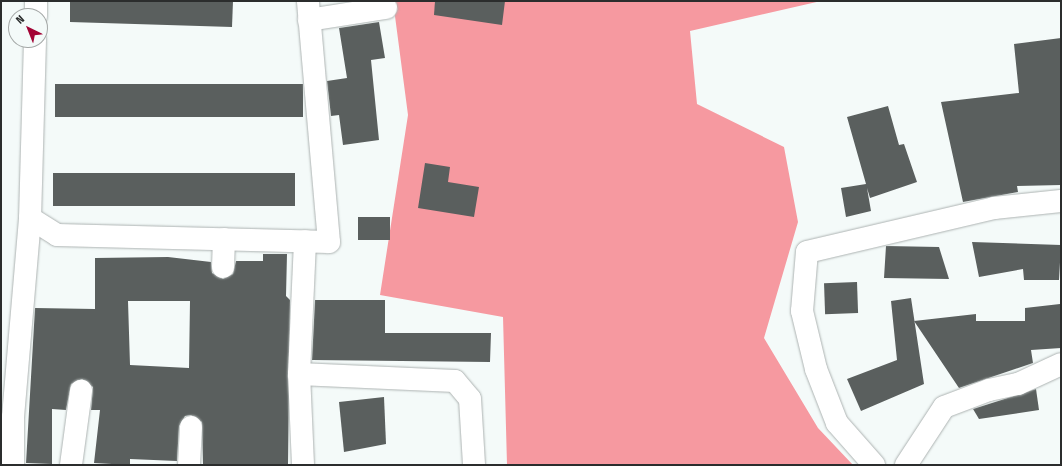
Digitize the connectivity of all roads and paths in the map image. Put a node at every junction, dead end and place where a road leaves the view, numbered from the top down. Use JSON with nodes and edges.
{"nodes":[{"id":1,"x":386,"y":8,"type":"dead end"},
{"id":2,"x":309,"y":11,"type":"edge"},
{"id":3,"x":35,"y":48,"type":"edge"},
{"id":4,"x":1061,"y":201,"type":"edge"},
{"id":5,"x":30,"y":218,"type":"junction"},
{"id":6,"x":224,"y":239,"type":"junction"},
{"id":7,"x":305,"y":241,"type":"junction"},
{"id":8,"x":223,"y":267,"type":"dead end"},
{"id":9,"x":1061,"y":364,"type":"edge"},
{"id":10,"x":300,"y":374,"type":"junction"},
{"id":11,"x":81,"y":391,"type":"dead end"},
{"id":12,"x":191,"y":427,"type":"dead end"},
{"id":13,"x":902,"y":464,"type":"edge"},
{"id":14,"x":13,"y":465,"type":"edge"},
{"id":15,"x":71,"y":465,"type":"edge"},
{"id":16,"x":189,"y":465,"type":"edge"},
{"id":17,"x":303,"y":465,"type":"edge"},
{"id":18,"x":474,"y":465,"type":"edge"},
{"id":19,"x":874,"y":465,"type":"edge"}],
"edges":[{"from":1,"to":2,"type":"street"},
{"from":2,"to":7,"type":"street"},
{"from":3,"to":5,"type":"street"},
{"from":4,"to":19,"type":"street"},
{"from":5,"to":6,"type":"street"},
{"from":5,"to":14,"type":"street"},
{"from":6,"to":7,"type":"street"},
{"from":6,"to":8,"type":"street"},
{"from":7,"to":10,"type":"street"},
{"from":9,"to":13,"type":"street"},
{"from":10,"to":17,"type":"street"},
{"from":10,"to":18,"type":"street"},
{"from":11,"to":15,"type":"street"},
{"from":12,"to":16,"type":"street"}]}
